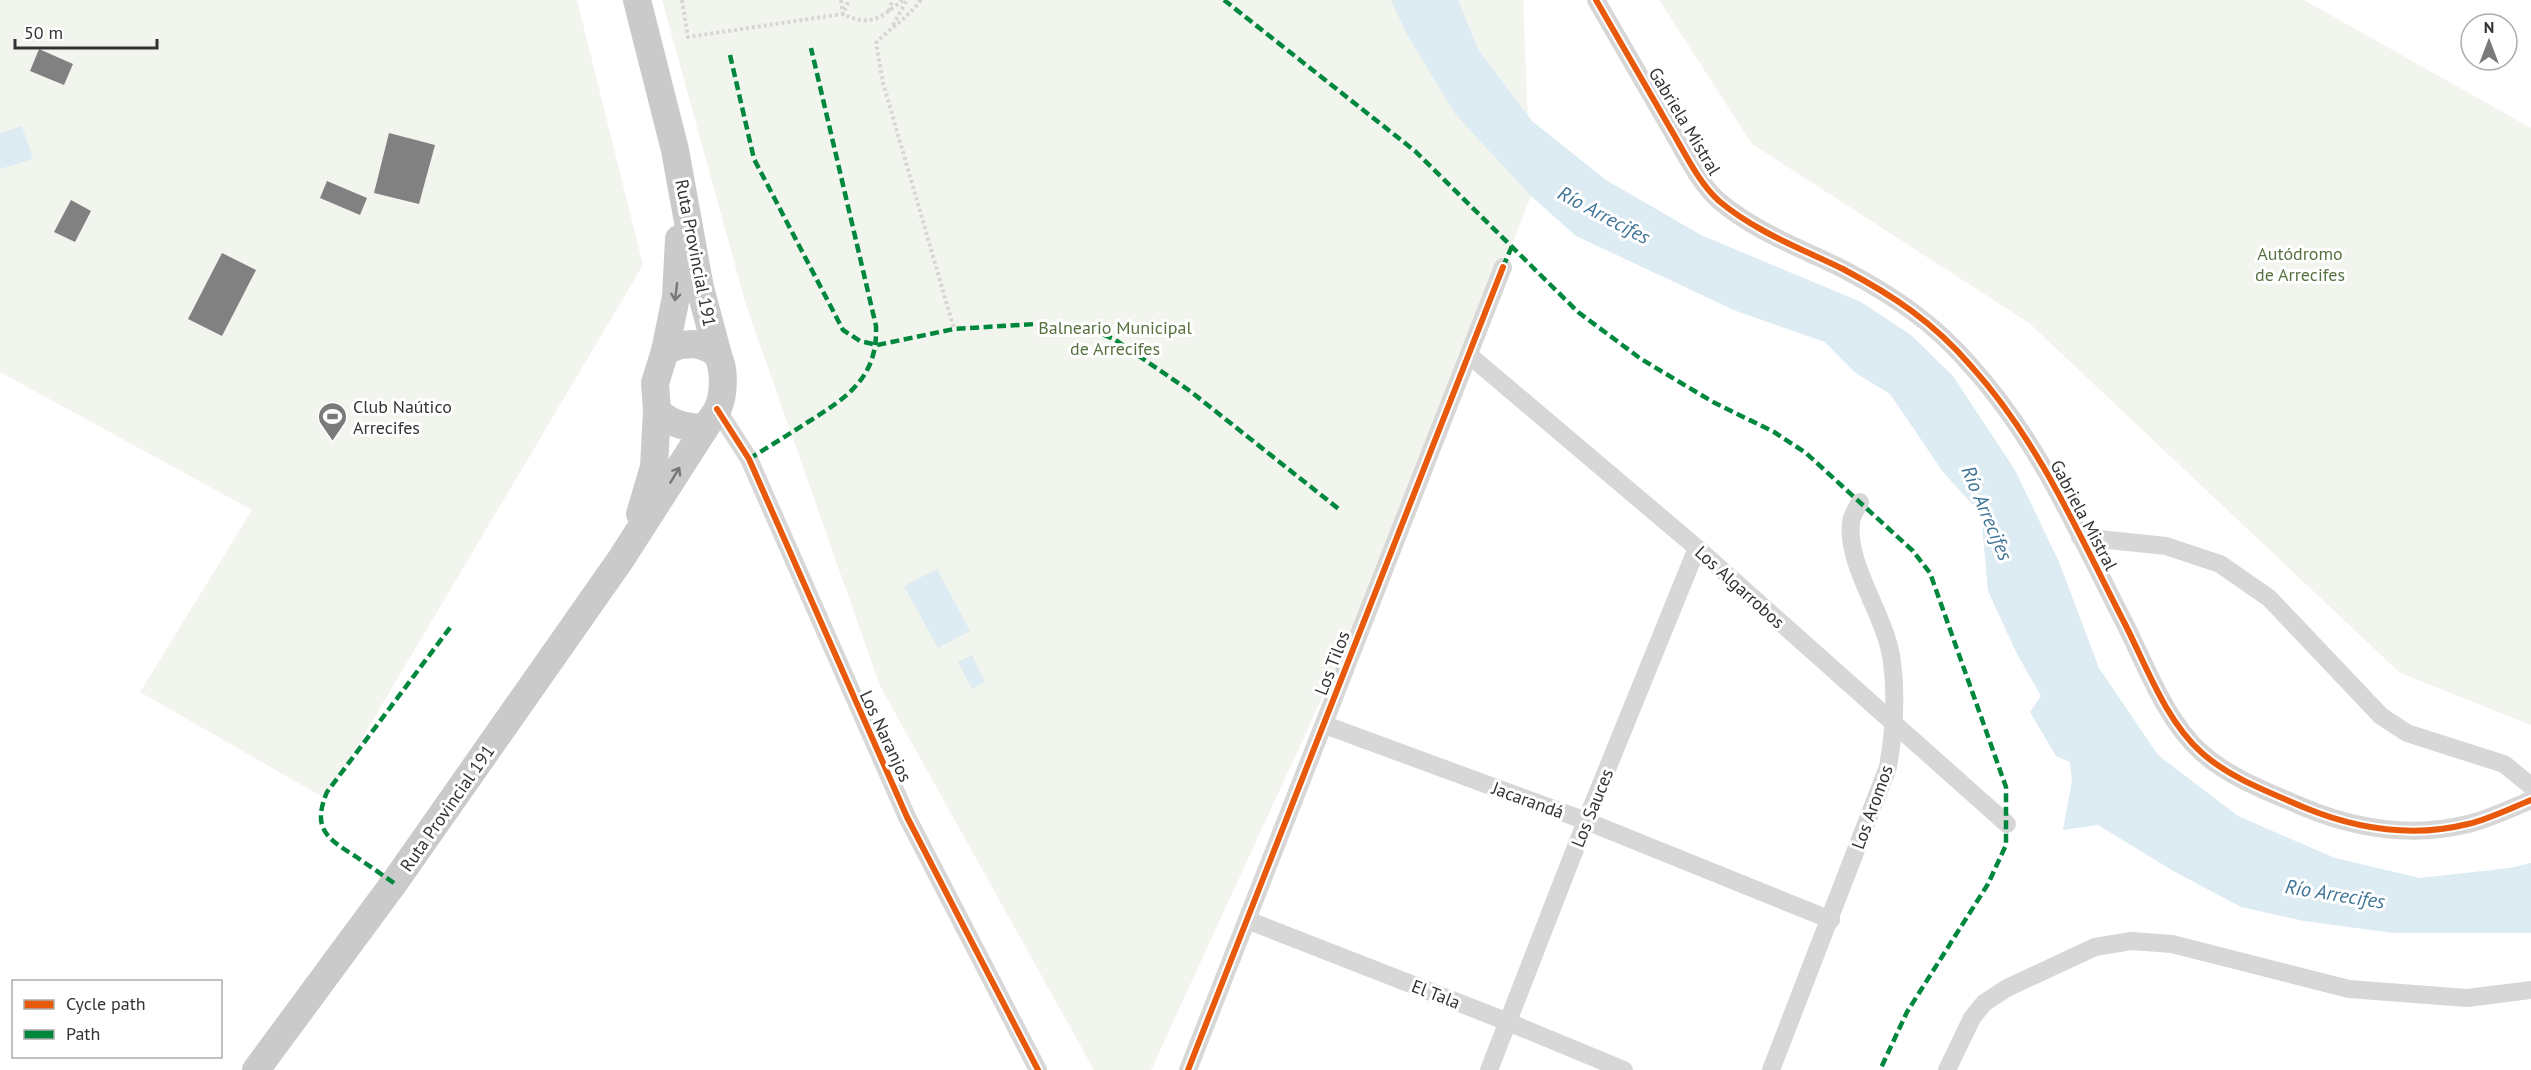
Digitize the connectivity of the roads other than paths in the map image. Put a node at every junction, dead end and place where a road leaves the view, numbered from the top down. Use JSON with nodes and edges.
{"nodes":[{"id":1,"x":637,"y":0,"type":"edge"},
{"id":2,"x":1596,"y":0,"type":"edge"},
{"id":3,"x":675,"y":150,"type":"junction"},
{"id":4,"x":1503,"y":267,"type":"dead end"},
{"id":5,"x":665,"y":351,"type":"junction"},
{"id":6,"x":718,"y":355,"type":"junction"},
{"id":7,"x":1469,"y":355,"type":"junction"},
{"id":8,"x":657,"y":411,"type":"junction"},
{"id":9,"x":711,"y":419,"type":"junction"},
{"id":10,"x":1860,"y":502,"type":"dead end"},
{"id":11,"x":2080,"y":537,"type":"junction"},
{"id":12,"x":632,"y":542,"type":"junction"},
{"id":13,"x":1697,"y":548,"type":"junction"},
{"id":14,"x":1324,"y":725,"type":"junction"},
{"id":15,"x":1895,"y":726,"type":"junction"},
{"id":16,"x":2531,"y":786,"type":"edge"},
{"id":17,"x":2531,"y":800,"type":"edge"},
{"id":18,"x":1586,"y":821,"type":"junction"},
{"id":19,"x":2007,"y":824,"type":"dead end"},
{"id":20,"x":1247,"y":920,"type":"junction"},
{"id":21,"x":1831,"y":920,"type":"junction"},
{"id":22,"x":2531,"y":990,"type":"edge"},
{"id":23,"x":1508,"y":1022,"type":"junction"},
{"id":24,"x":256,"y":1070,"type":"edge"},
{"id":25,"x":1038,"y":1070,"type":"edge"},
{"id":26,"x":1188,"y":1070,"type":"edge"},
{"id":27,"x":1489,"y":1070,"type":"edge"},
{"id":28,"x":1624,"y":1070,"type":"edge"},
{"id":29,"x":1771,"y":1070,"type":"edge"},
{"id":30,"x":1947,"y":1070,"type":"edge"}],
"edges":[{"from":1,"to":3,"type":"main road","name":"Ruta Provincial 191"},
{"from":2,"to":11,"type":"street","name":"Gabriela Mistral"},
{"from":3,"to":5,"type":"main road","name":"Ruta Provincial 191","one_way":true},
{"from":3,"to":6,"type":"main road","name":"Ruta Provincial 191"},
{"from":4,"to":7,"type":"street","name":"Los Tilos"},
{"from":5,"to":6,"type":"main road"},
{"from":5,"to":8,"type":"main road"},
{"from":6,"to":9,"type":"main road"},
{"from":7,"to":13,"type":"street","name":"Los Algarrobos"},
{"from":7,"to":14,"type":"street","name":"Los Tilos"},
{"from":8,"to":9,"type":"main road"},
{"from":8,"to":12,"type":"main road","name":"Ruta Provincial 191"},
{"from":12,"to":9,"type":"main road","name":"Ruta Provincial 191","one_way":true},
{"from":9,"to":25,"type":"street","name":"Los Naranjos"},
{"from":10,"to":15,"type":"street","name":"Los Aromos"},
{"from":11,"to":16,"type":"street"},
{"from":11,"to":17,"type":"street","name":"Gabriela Mistral"},
{"from":12,"to":24,"type":"main road","name":"Ruta Provincial 191"},
{"from":13,"to":15,"type":"street","name":"Los Algarrobos"},
{"from":13,"to":18,"type":"street","name":"Los Sauces"},
{"from":14,"to":18,"type":"street","name":"Jacarandá"},
{"from":14,"to":20,"type":"street","name":"Los Tilos"},
{"from":15,"to":19,"type":"street","name":"Los Algarrobos"},
{"from":15,"to":21,"type":"street","name":"Los Aromos"},
{"from":18,"to":21,"type":"street","name":"Jacarandá"},
{"from":18,"to":23,"type":"street","name":"Los Sauces"},
{"from":20,"to":23,"type":"street","name":"El Tala"},
{"from":20,"to":26,"type":"street","name":"Los Tilos"},
{"from":21,"to":29,"type":"street","name":"Los Aromos"},
{"from":22,"to":30,"type":"street"},
{"from":23,"to":27,"type":"street","name":"Los Sauces"},
{"from":23,"to":28,"type":"street","name":"El Tala"}]}
